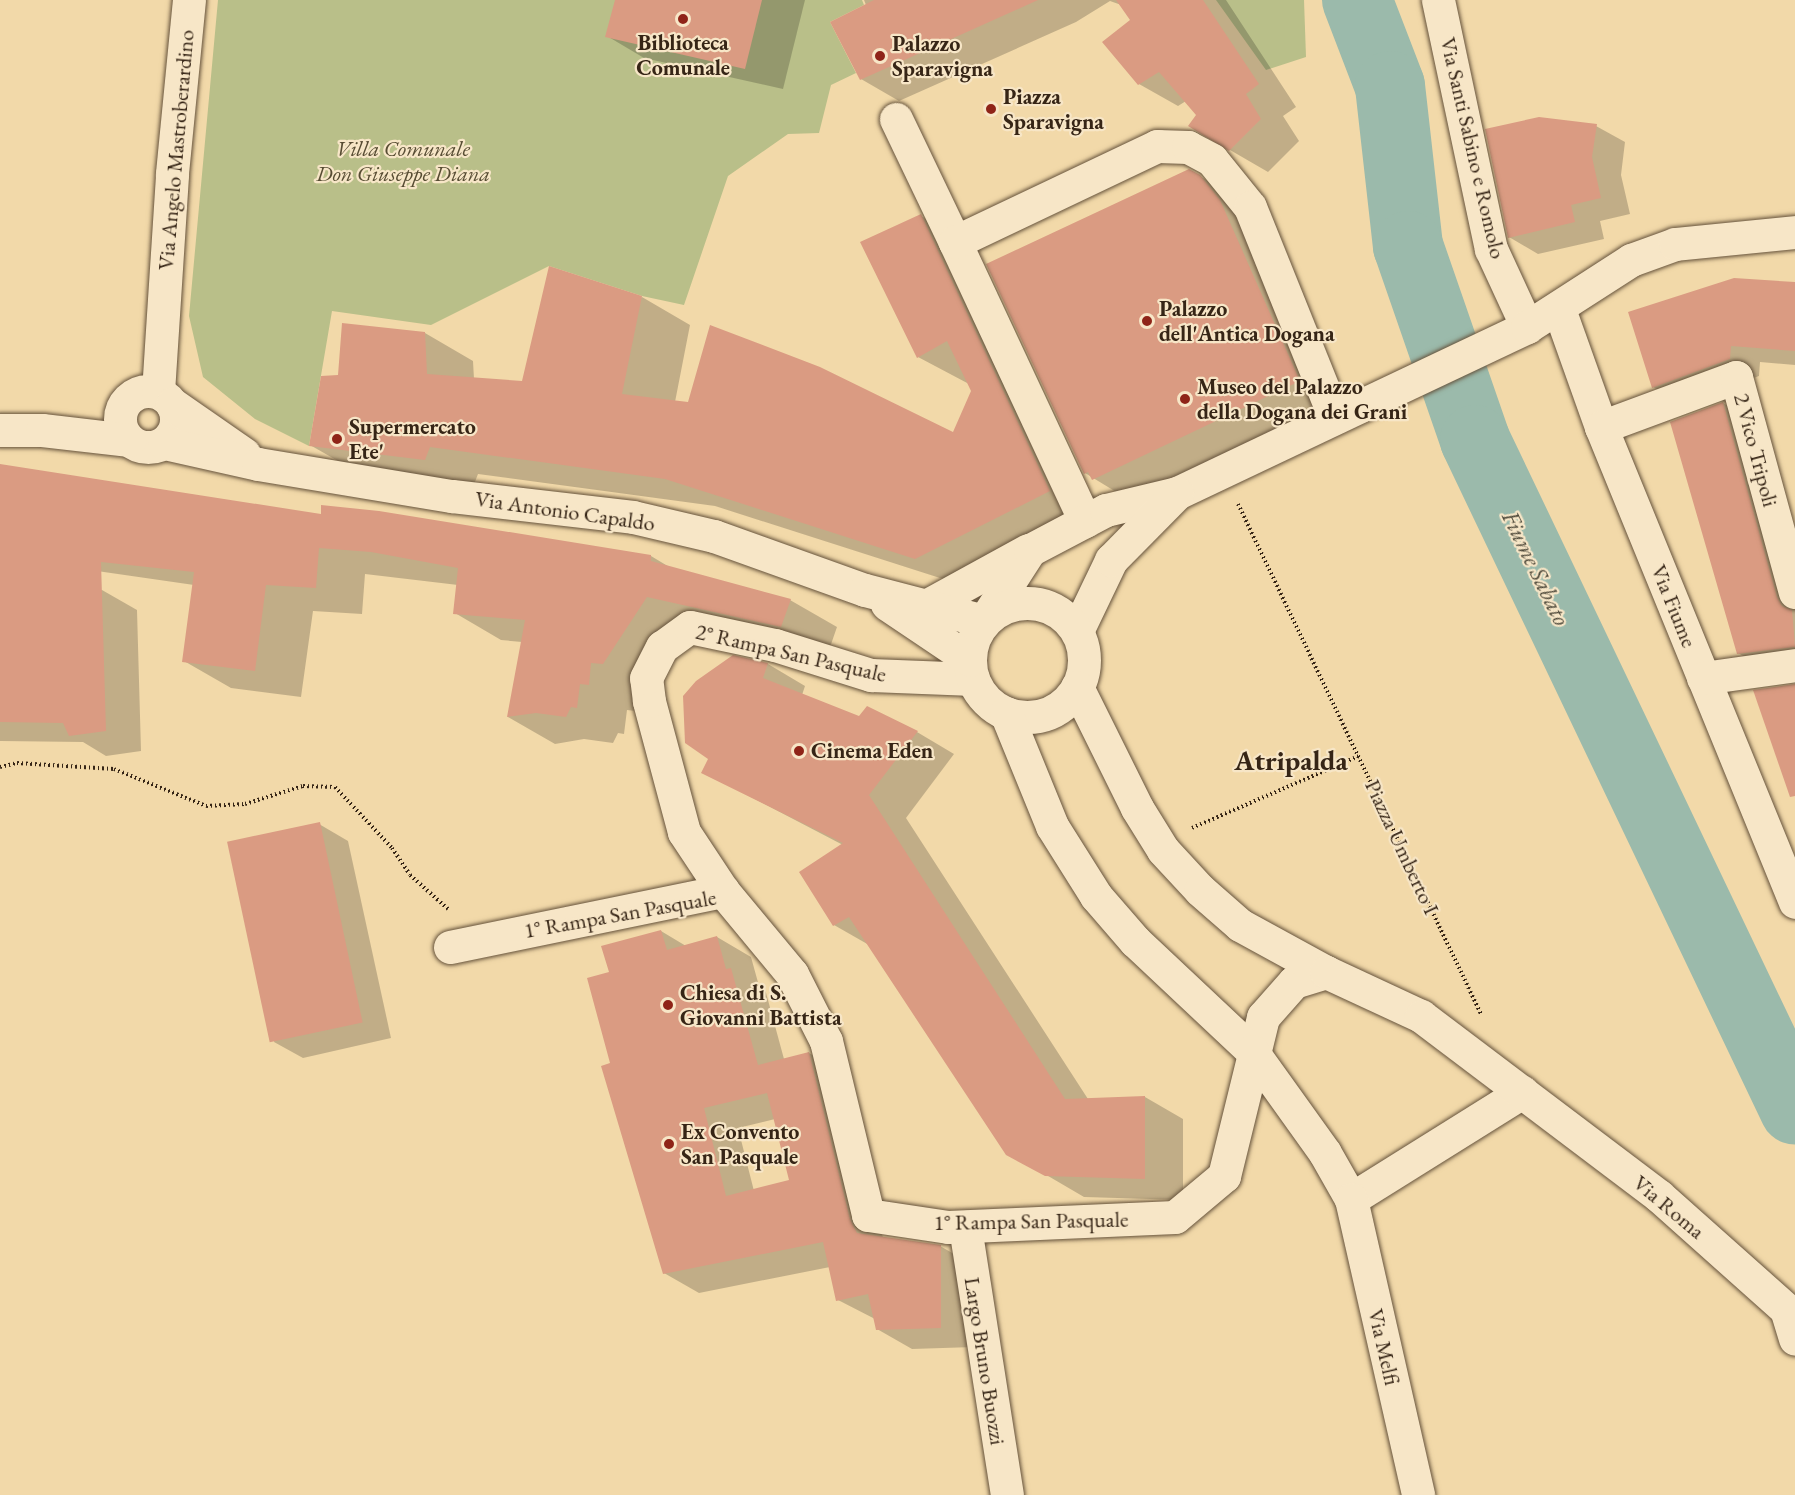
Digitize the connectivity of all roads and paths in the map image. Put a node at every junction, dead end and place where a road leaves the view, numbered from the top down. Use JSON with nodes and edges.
{"nodes":[{"id":1,"x":189,"y":0,"type":"edge"},
{"id":2,"x":1438,"y":0,"type":"edge"},
{"id":3,"x":897,"y":119,"type":"dead end"},
{"id":4,"x":1795,"y":232,"type":"edge"},
{"id":5,"x":956,"y":242,"type":"junction"},
{"id":6,"x":1558,"y":309,"type":"junction"},
{"id":7,"x":1519,"y":330,"type":"junction"},
{"id":8,"x":158,"y":396,"type":"junction"},
{"id":9,"x":1348,"y":412,"type":"junction"},
{"id":10,"x":124,"y":427,"type":"junction"},
{"id":11,"x":1601,"y":428,"type":"junction"},
{"id":12,"x":0,"y":430,"type":"edge"},
{"id":13,"x":164,"y":442,"type":"junction"},
{"id":14,"x":258,"y":464,"type":"junction"},
{"id":15,"x":1222,"y":471,"type":"junction"},
{"id":16,"x":1177,"y":493,"type":"junction"},
{"id":17,"x":1085,"y":521,"type":"junction"},
{"id":18,"x":1030,"y":549,"type":"junction"},
{"id":19,"x":865,"y":590,"type":"junction"},
{"id":20,"x":1795,"y":592,"type":"edge"},
{"id":21,"x":926,"y":606,"type":"junction"},
{"id":22,"x":984,"y":621,"type":"junction"},
{"id":23,"x":1077,"y":631,"type":"junction"},
{"id":24,"x":1795,"y":665,"type":"edge"},
{"id":25,"x":972,"y":670,"type":"junction"},
{"id":26,"x":1703,"y":678,"type":"junction"},
{"id":27,"x":1077,"y":687,"type":"junction"},
{"id":28,"x":1006,"y":713,"type":"junction"},
{"id":29,"x":1359,"y":756,"type":"junction"},
{"id":30,"x":0,"y":767,"type":"edge"},
{"id":31,"x":1163,"y":850,"type":"junction"},
{"id":32,"x":723,"y":891,"type":"junction"},
{"id":33,"x":1795,"y":902,"type":"edge"},
{"id":34,"x":482,"y":940,"type":"junction"},
{"id":35,"x":450,"y":947,"type":"dead end"},
{"id":36,"x":1326,"y":972,"type":"junction"},
{"id":37,"x":1485,"y":1023,"type":"dead end"},
{"id":38,"x":1252,"y":1052,"type":"junction"},
{"id":39,"x":1522,"y":1092,"type":"junction"},
{"id":40,"x":1350,"y":1199,"type":"junction"},
{"id":41,"x":965,"y":1227,"type":"junction"},
{"id":42,"x":1792,"y":1317,"type":"edge"},
{"id":43,"x":1007,"y":1495,"type":"edge"},
{"id":44,"x":1418,"y":1495,"type":"edge"}],
"edges":[{"from":1,"to":8,"type":"street","name":"Via Angelo Mastroberardino"},
{"from":2,"to":7,"type":"street","name":"Via Santi Sabino e Romolo"},
{"from":3,"to":5,"type":"street"},
{"from":4,"to":6,"type":"street"},
{"from":5,"to":9,"type":"street"},
{"from":5,"to":17,"type":"street"},
{"from":6,"to":7,"type":"street"},
{"from":6,"to":11,"type":"street","name":"Via Fiume"},
{"from":7,"to":9,"type":"street"},
{"from":8,"to":10,"type":"street"},
{"from":8,"to":13,"type":"street"},
{"from":8,"to":14,"type":"street","name":"Via Antonio Capaldo"},
{"from":9,"to":15,"type":"street"},
{"from":10,"to":12,"type":"street"},
{"from":10,"to":13,"type":"street"},
{"from":11,"to":20,"type":"street","name":"2 Vico Tripoli"},
{"from":11,"to":26,"type":"street","name":"Via Fiume"},
{"from":13,"to":14,"type":"street","name":"Via Antonio Capaldo"},
{"from":14,"to":19,"type":"street","name":"Via Antonio Capaldo"},
{"from":15,"to":16,"type":"street"},
{"from":15,"to":29,"type":"path","name":"Piazza Umberto I"},
{"from":16,"to":17,"type":"street"},
{"from":16,"to":23,"type":"street"},
{"from":17,"to":18,"type":"street"},
{"from":18,"to":21,"type":"street"},
{"from":18,"to":22,"type":"street"},
{"from":19,"to":21,"type":"street"},
{"from":19,"to":25,"type":"street"},
{"from":21,"to":22,"type":"street"},
{"from":22,"to":23,"type":"street"},
{"from":22,"to":25,"type":"street"},
{"from":23,"to":27,"type":"street"},
{"from":24,"to":26,"type":"street"},
{"from":25,"to":28,"type":"street"},
{"from":25,"to":32,"type":"street","name":"2° Rampa San Pasquale"},
{"from":26,"to":33,"type":"street","name":"Via Fiume"},
{"from":27,"to":28,"type":"street"},
{"from":27,"to":31,"type":"street"},
{"from":28,"to":38,"type":"street"},
{"from":29,"to":31,"type":"path"},
{"from":29,"to":37,"type":"path","name":"Piazza Umberto I"},
{"from":30,"to":34,"type":"path"},
{"from":31,"to":36,"type":"street"},
{"from":32,"to":34,"type":"street","name":"1° Rampa San Pasquale"},
{"from":32,"to":41,"type":"street","name":"1° Rampa San Pasquale"},
{"from":34,"to":35,"type":"street","name":"1° Rampa San Pasquale"},
{"from":36,"to":38,"type":"street"},
{"from":36,"to":39,"type":"street"},
{"from":38,"to":40,"type":"street"},
{"from":38,"to":41,"type":"street","name":"1° Rampa San Pasquale"},
{"from":39,"to":40,"type":"street"},
{"from":39,"to":42,"type":"street","name":"Via Roma"},
{"from":40,"to":44,"type":"street","name":"Via Melfi"},
{"from":41,"to":43,"type":"street","name":"Largo Bruno Buozzi"}]}
